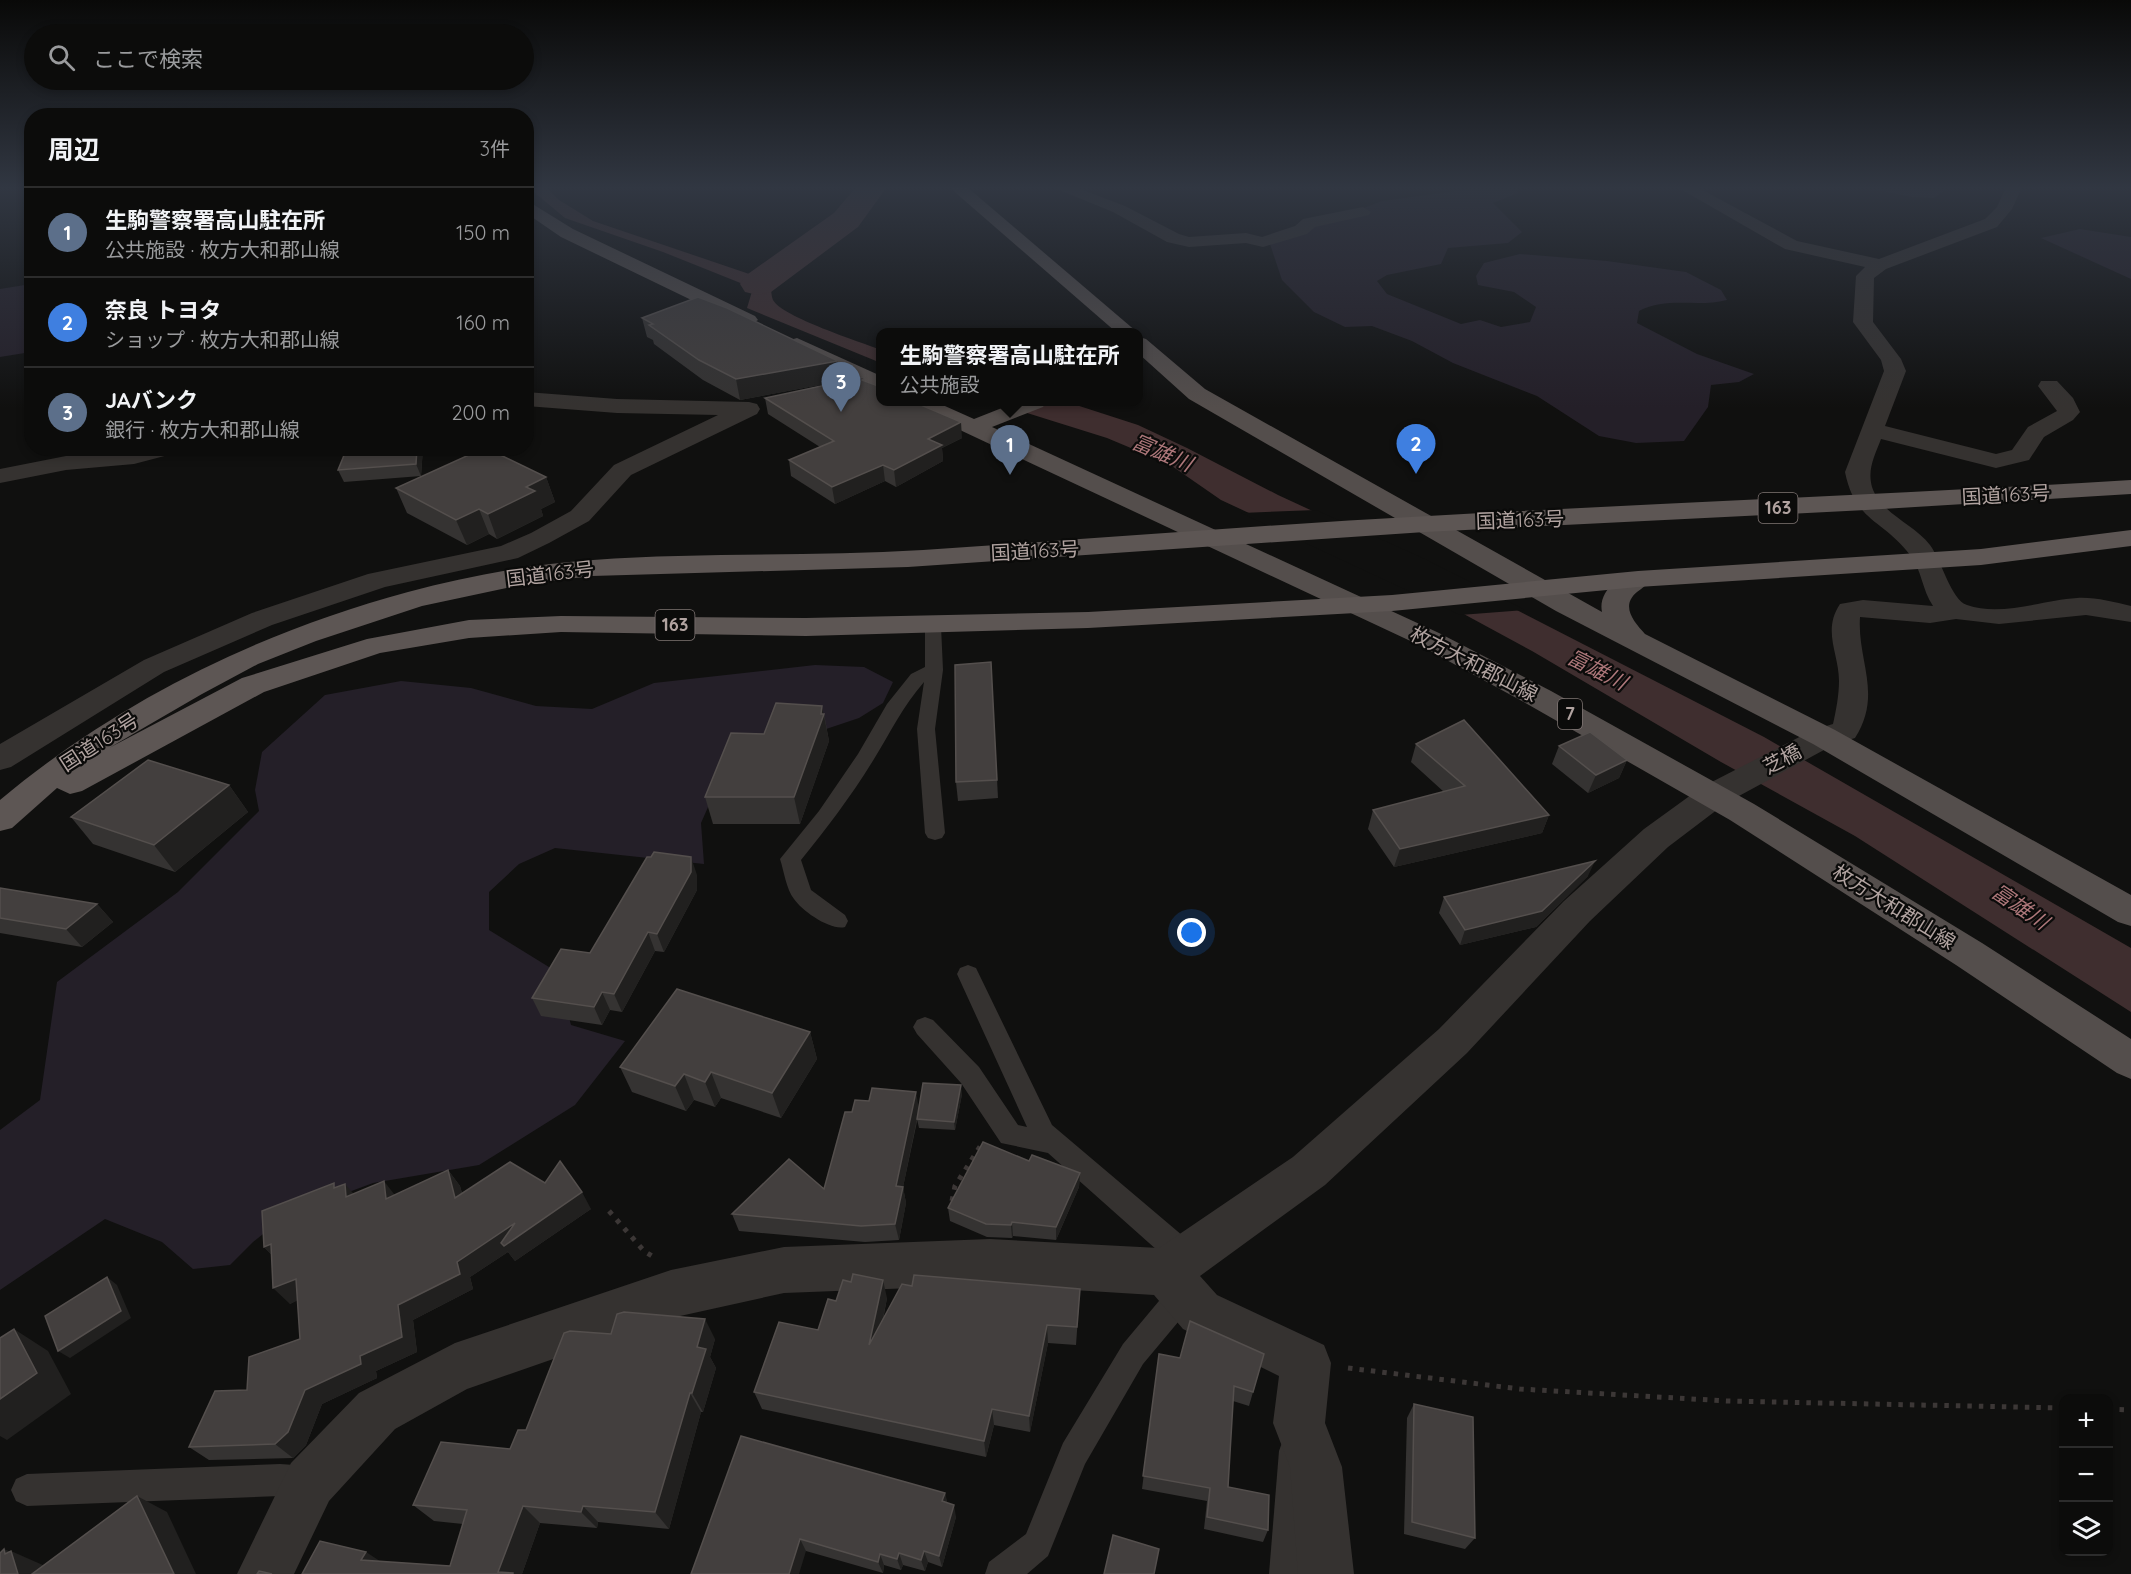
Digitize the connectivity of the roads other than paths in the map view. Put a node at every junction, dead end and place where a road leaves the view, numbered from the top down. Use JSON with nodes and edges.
{"nodes":[{"id":1,"x":624,"y":260,"type":"edge"},
{"id":2,"x":1043,"y":260,"type":"edge"},
{"id":3,"x":1860,"y":260,"type":"edge"},
{"id":4,"x":1892,"y":260,"type":"edge"},
{"id":5,"x":1880,"y":265,"type":"junction"},
{"id":6,"x":1121,"y":328,"type":"edge"},
{"id":7,"x":1144,"y":354,"type":"edge"},
{"id":8,"x":876,"y":382,"type":"edge"},
{"id":9,"x":876,"y":383,"type":"edge"},
{"id":10,"x":2049,"y":386,"type":"dead end"},
{"id":11,"x":842,"y":390,"type":"edge"},
{"id":12,"x":534,"y":400,"type":"edge"},
{"id":13,"x":929,"y":406,"type":"edge"},
{"id":14,"x":1025,"y":406,"type":"edge"},
{"id":15,"x":976,"y":426,"type":"junction"},
{"id":16,"x":1873,"y":430,"type":"junction"},
{"id":17,"x":138,"y":456,"type":"edge"},
{"id":18,"x":0,"y":476,"type":"edge"},
{"id":19,"x":2131,"y":487,"type":"edge"},
{"id":20,"x":1140,"y":502,"type":"junction"},
{"id":21,"x":1866,"y":503,"type":"junction"},
{"id":22,"x":1425,"y":524,"type":"junction"},
{"id":23,"x":2131,"y":538,"type":"edge"},
{"id":24,"x":1218,"y":539,"type":"junction"},
{"id":25,"x":1112,"y":547,"type":"junction"},
{"id":26,"x":1927,"y":560,"type":"junction"},
{"id":27,"x":1638,"y":579,"type":"junction"},
{"id":28,"x":1538,"y":588,"type":"junction"},
{"id":29,"x":1356,"y":605,"type":"junction"},
{"id":30,"x":1956,"y":610,"type":"junction"},
{"id":31,"x":2131,"y":614,"type":"edge"},
{"id":32,"x":933,"y":626,"type":"junction"},
{"id":33,"x":1638,"y":643,"type":"junction"},
{"id":34,"x":934,"y":670,"type":"junction"},
{"id":35,"x":1824,"y":737,"type":"junction"},
{"id":36,"x":0,"y":759,"type":"edge"},
{"id":37,"x":1727,"y":788,"type":"junction"},
{"id":38,"x":0,"y":820,"type":"edge"},
{"id":39,"x":936,"y":833,"type":"dead end"},
{"id":40,"x":2131,"y":912,"type":"edge"},
{"id":41,"x":837,"y":921,"type":"dead end"},
{"id":42,"x":968,"y":974,"type":"dead end"},
{"id":43,"x":924,"y":1027,"type":"dead end"},
{"id":44,"x":2131,"y":1061,"type":"edge"},
{"id":45,"x":1055,"y":1143,"type":"junction"},
{"id":46,"x":1178,"y":1274,"type":"junction"},
{"id":47,"x":1299,"y":1423,"type":"junction"},
{"id":48,"x":310,"y":1482,"type":"junction"},
{"id":49,"x":27,"y":1490,"type":"dead end"},
{"id":50,"x":265,"y":1574,"type":"edge"},
{"id":51,"x":1001,"y":1574,"type":"edge"},
{"id":52,"x":1285,"y":1574,"type":"edge"},
{"id":53,"x":1326,"y":1574,"type":"edge"}],
"edges":[{"from":1,"to":8,"type":"main road"},
{"from":2,"to":6,"type":"main road"},
{"from":3,"to":5,"type":"street"},
{"from":4,"to":5,"type":"street"},
{"from":5,"to":16,"type":"street"},
{"from":7,"to":22,"type":"main road"},
{"from":9,"to":11,"type":"street"},
{"from":10,"to":16,"type":"street"},
{"from":12,"to":36,"type":"street"},
{"from":13,"to":15,"type":"main road","name":"枚方大和郡山線","number":"7"},
{"from":14,"to":15,"type":"main road"},
{"from":15,"to":20,"type":"main road","name":"枚方大和郡山線","number":"7"},
{"from":16,"to":21,"type":"street"},
{"from":17,"to":18,"type":"street"},
{"from":19,"to":21,"type":"highway","name":"国道163号","number":"163"},
{"from":20,"to":24,"type":"main road","name":"枚方大和郡山線","number":"7"},
{"from":20,"to":25,"type":"main road"},
{"from":21,"to":22,"type":"highway","name":"国道163号","number":"163"},
{"from":21,"to":26,"type":"street"},
{"from":22,"to":24,"type":"highway","name":"国道163号","number":"163"},
{"from":22,"to":28,"type":"main road"},
{"from":23,"to":26,"type":"highway","name":"国道163号","number":"163"},
{"from":24,"to":25,"type":"highway","name":"国道163号","number":"163"},
{"from":24,"to":29,"type":"main road","name":"枚方大和郡山線","number":"7"},
{"from":25,"to":38,"type":"highway","name":"国道163号","number":"163"},
{"from":26,"to":27,"type":"highway","name":"国道163号","number":"163"},
{"from":26,"to":30,"type":"street"},
{"from":27,"to":28,"type":"highway","name":"国道163号","number":"163"},
{"from":27,"to":33,"type":"main road"},
{"from":28,"to":29,"type":"highway","name":"国道163号","number":"163"},
{"from":28,"to":33,"type":"main road"},
{"from":29,"to":32,"type":"highway","name":"国道163号","number":"163"},
{"from":29,"to":37,"type":"main road","name":"枚方大和郡山線","number":"7"},
{"from":30,"to":31,"type":"street"},
{"from":30,"to":35,"type":"street","name":"芝橋"},
{"from":32,"to":34,"type":"lane"},
{"from":32,"to":38,"type":"highway","name":"国道163号","number":"163"},
{"from":33,"to":35,"type":"main road"},
{"from":34,"to":39,"type":"lane"},
{"from":34,"to":41,"type":"lane"},
{"from":35,"to":37,"type":"street","name":"芝橋"},
{"from":35,"to":40,"type":"main road"},
{"from":37,"to":44,"type":"main road","name":"枚方大和郡山線","number":"7"},
{"from":37,"to":46,"type":"street","name":"芝橋"},
{"from":42,"to":45,"type":"lane"},
{"from":43,"to":45,"type":"lane"},
{"from":45,"to":46,"type":"lane"},
{"from":46,"to":47,"type":"street"},
{"from":46,"to":48,"type":"street"},
{"from":46,"to":51,"type":"lane"},
{"from":47,"to":52,"type":"lane"},
{"from":47,"to":53,"type":"street"},
{"from":48,"to":49,"type":"lane"},
{"from":48,"to":50,"type":"street"}]}
